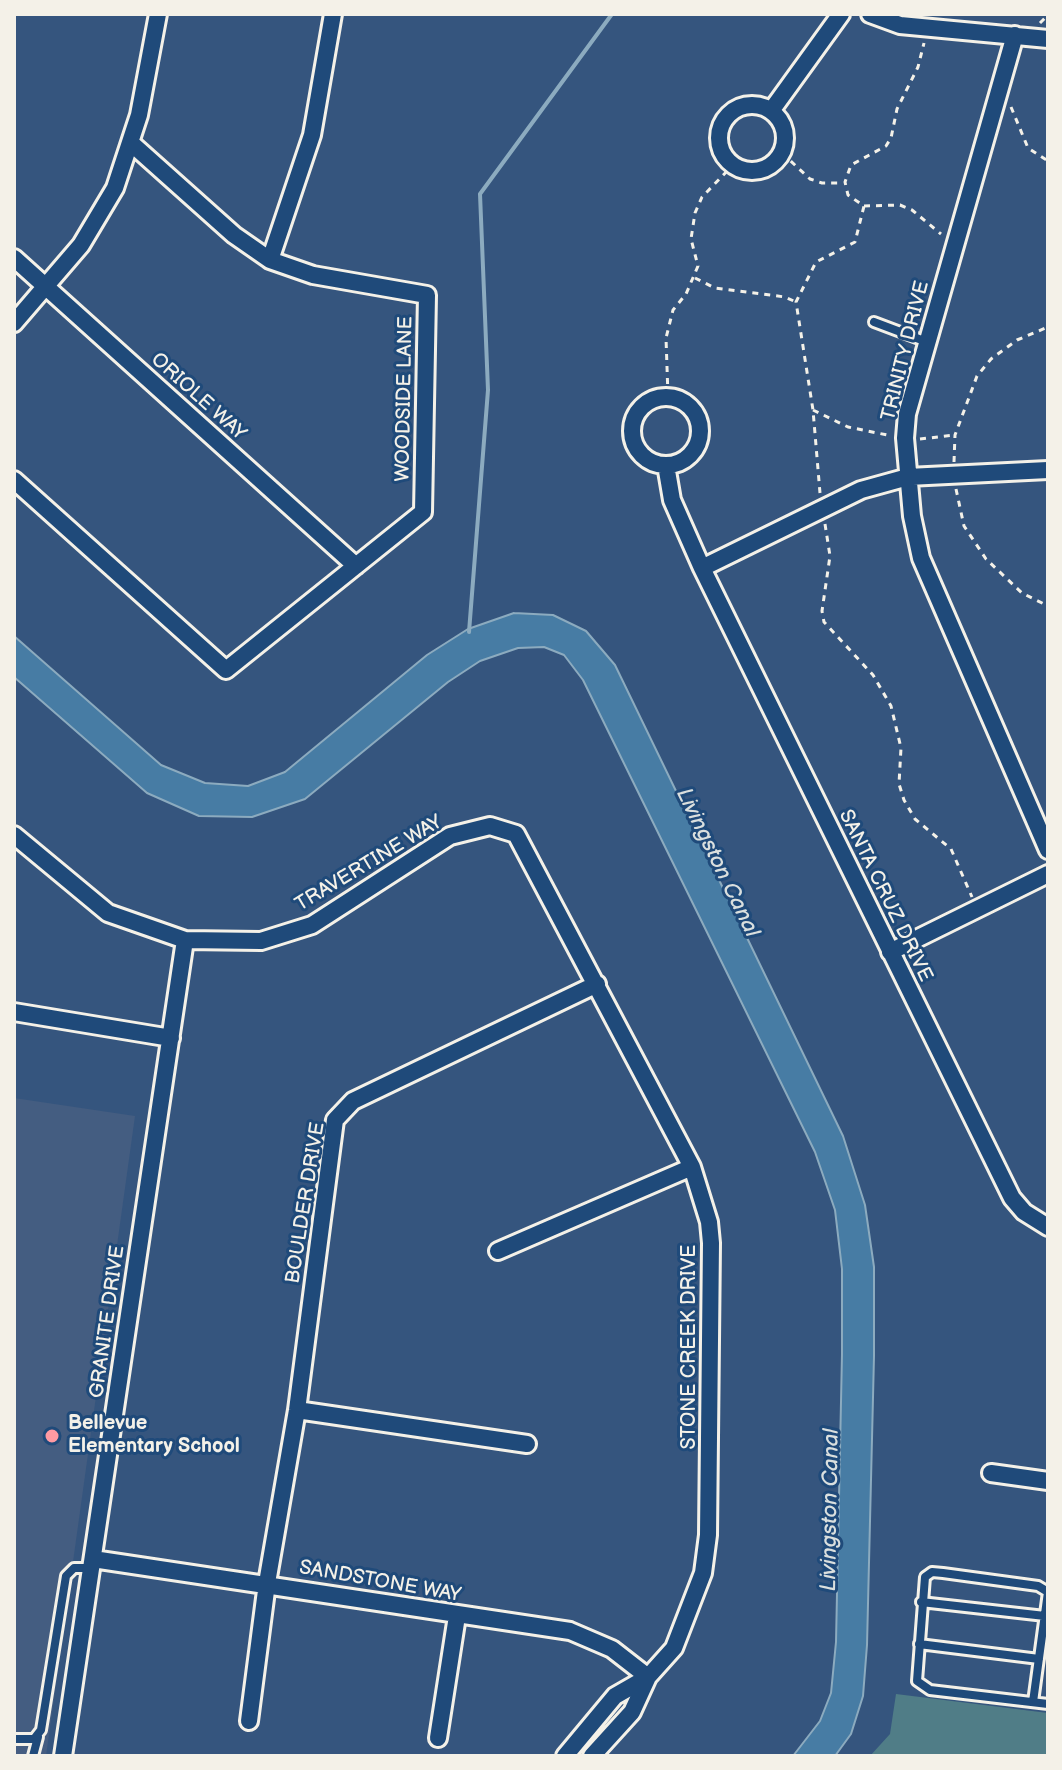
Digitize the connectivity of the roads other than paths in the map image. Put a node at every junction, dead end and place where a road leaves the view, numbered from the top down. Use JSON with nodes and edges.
{"nodes":[{"id":1,"x":158,"y":14,"type":"edge"},
{"id":2,"x":333,"y":14,"type":"edge"},
{"id":3,"x":841,"y":14,"type":"edge"},
{"id":4,"x":870,"y":14,"type":"edge"},
{"id":5,"x":1015,"y":35,"type":"junction"},
{"id":6,"x":1048,"y":39,"type":"edge"},
{"id":7,"x":771,"y":111,"type":"junction"},
{"id":8,"x":131,"y":143,"type":"junction"},
{"id":9,"x":14,"y":258,"type":"edge"},
{"id":10,"x":270,"y":260,"type":"junction"},
{"id":11,"x":47,"y":288,"type":"junction"},
{"id":12,"x":874,"y":322,"type":"dead end"},
{"id":13,"x":14,"y":323,"type":"edge"},
{"id":14,"x":927,"y":342,"type":"junction"},
{"id":15,"x":666,"y":465,"type":"junction"},
{"id":16,"x":1048,"y":470,"type":"edge"},
{"id":17,"x":908,"y":477,"type":"junction"},
{"id":18,"x":14,"y":480,"type":"edge"},
{"id":19,"x":356,"y":566,"type":"junction"},
{"id":20,"x":702,"y":568,"type":"junction"},
{"id":21,"x":490,"y":826,"type":"joint"},
{"id":22,"x":14,"y":835,"type":"edge"},
{"id":23,"x":1048,"y":850,"type":"edge"},
{"id":24,"x":1048,"y":874,"type":"edge"},
{"id":25,"x":185,"y":940,"type":"junction"},
{"id":26,"x":890,"y":952,"type":"junction"},
{"id":27,"x":597,"y":984,"type":"junction"},
{"id":28,"x":14,"y":1012,"type":"edge"},
{"id":29,"x":171,"y":1038,"type":"junction"},
{"id":30,"x":692,"y":1167,"type":"junction"},
{"id":31,"x":1048,"y":1227,"type":"edge"},
{"id":32,"x":498,"y":1251,"type":"dead end"},
{"id":33,"x":297,"y":1410,"type":"junction"},
{"id":34,"x":527,"y":1444,"type":"dead end"},
{"id":35,"x":991,"y":1473,"type":"dead end"},
{"id":36,"x":1048,"y":1481,"type":"edge"},
{"id":37,"x":92,"y":1564,"type":"junction"},
{"id":38,"x":267,"y":1583,"type":"junction"},
{"id":39,"x":1048,"y":1592,"type":"edge"},
{"id":40,"x":921,"y":1602,"type":"junction"},
{"id":41,"x":457,"y":1616,"type":"junction"},
{"id":42,"x":1045,"y":1616,"type":"junction"},
{"id":43,"x":919,"y":1644,"type":"junction"},
{"id":44,"x":1039,"y":1659,"type":"junction"},
{"id":45,"x":648,"y":1677,"type":"junction"},
{"id":46,"x":1033,"y":1702,"type":"junction"},
{"id":47,"x":1048,"y":1704,"type":"edge"},
{"id":48,"x":249,"y":1721,"type":"dead end"},
{"id":49,"x":38,"y":1736,"type":"junction"},
{"id":50,"x":438,"y":1738,"type":"dead end"},
{"id":51,"x":14,"y":1739,"type":"edge"},
{"id":52,"x":33,"y":1756,"type":"edge"},
{"id":53,"x":63,"y":1756,"type":"edge"},
{"id":54,"x":565,"y":1756,"type":"edge"},
{"id":55,"x":592,"y":1756,"type":"edge"}],
"edges":[{"from":1,"to":8,"type":"street"},
{"from":2,"to":10,"type":"street"},
{"from":3,"to":7,"type":"street"},
{"from":4,"to":5,"type":"street"},
{"from":5,"to":6,"type":"street"},
{"from":5,"to":14,"type":"street","name":"TRINITY DRIVE"},
{"from":7,"to":7,"type":"street"},
{"from":8,"to":10,"type":"street","name":"WOODSIDE LANE"},
{"from":8,"to":11,"type":"street"},
{"from":9,"to":11,"type":"street","name":"ORIOLE WAY"},
{"from":10,"to":19,"type":"street","name":"WOODSIDE LANE"},
{"from":11,"to":13,"type":"street"},
{"from":11,"to":19,"type":"street","name":"ORIOLE WAY"},
{"from":12,"to":14,"type":"lane"},
{"from":14,"to":17,"type":"street","name":"TRINITY DRIVE"},
{"from":15,"to":15,"type":"street"},
{"from":15,"to":20,"type":"street","name":"SANTA CRUZ DRIVE"},
{"from":16,"to":17,"type":"street"},
{"from":17,"to":20,"type":"street"},
{"from":17,"to":23,"type":"street","name":"TRINITY DRIVE"},
{"from":18,"to":19,"type":"street"},
{"from":20,"to":26,"type":"street","name":"SANTA CRUZ DRIVE"},
{"from":21,"to":25,"type":"street","name":"TRAVERTINE WAY"},
{"from":21,"to":27,"type":"street","name":"STONE CREEK DRIVE"},
{"from":22,"to":25,"type":"street","name":"TRAVERTINE WAY"},
{"from":24,"to":26,"type":"street"},
{"from":25,"to":29,"type":"street","name":"GRANITE DRIVE"},
{"from":26,"to":31,"type":"street","name":"SANTA CRUZ DRIVE"},
{"from":27,"to":30,"type":"street","name":"STONE CREEK DRIVE"},
{"from":27,"to":33,"type":"street","name":"BOULDER DRIVE"},
{"from":28,"to":29,"type":"street"},
{"from":29,"to":37,"type":"street","name":"GRANITE DRIVE"},
{"from":30,"to":32,"type":"street"},
{"from":30,"to":45,"type":"street","name":"STONE CREEK DRIVE"},
{"from":33,"to":34,"type":"street"},
{"from":33,"to":38,"type":"street","name":"BOULDER DRIVE"},
{"from":35,"to":36,"type":"street"},
{"from":37,"to":38,"type":"street","name":"SANDSTONE WAY"},
{"from":37,"to":49,"type":"lane"},
{"from":37,"to":53,"type":"street","name":"GRANITE DRIVE"},
{"from":38,"to":41,"type":"street","name":"SANDSTONE WAY"},
{"from":38,"to":48,"type":"street","name":"BOULDER DRIVE"},
{"from":39,"to":40,"type":"lane"},
{"from":39,"to":42,"type":"lane"},
{"from":40,"to":42,"type":"lane"},
{"from":40,"to":43,"type":"lane"},
{"from":41,"to":45,"type":"street","name":"SANDSTONE WAY"},
{"from":41,"to":50,"type":"street"},
{"from":42,"to":44,"type":"lane"},
{"from":43,"to":44,"type":"lane"},
{"from":43,"to":46,"type":"lane"},
{"from":44,"to":46,"type":"lane"},
{"from":45,"to":54,"type":"street","name":"STONE CREEK DRIVE"},
{"from":45,"to":55,"type":"street","name":"STONE CREEK DRIVE"},
{"from":46,"to":47,"type":"lane"},
{"from":49,"to":51,"type":"lane"},
{"from":49,"to":52,"type":"lane"}]}
